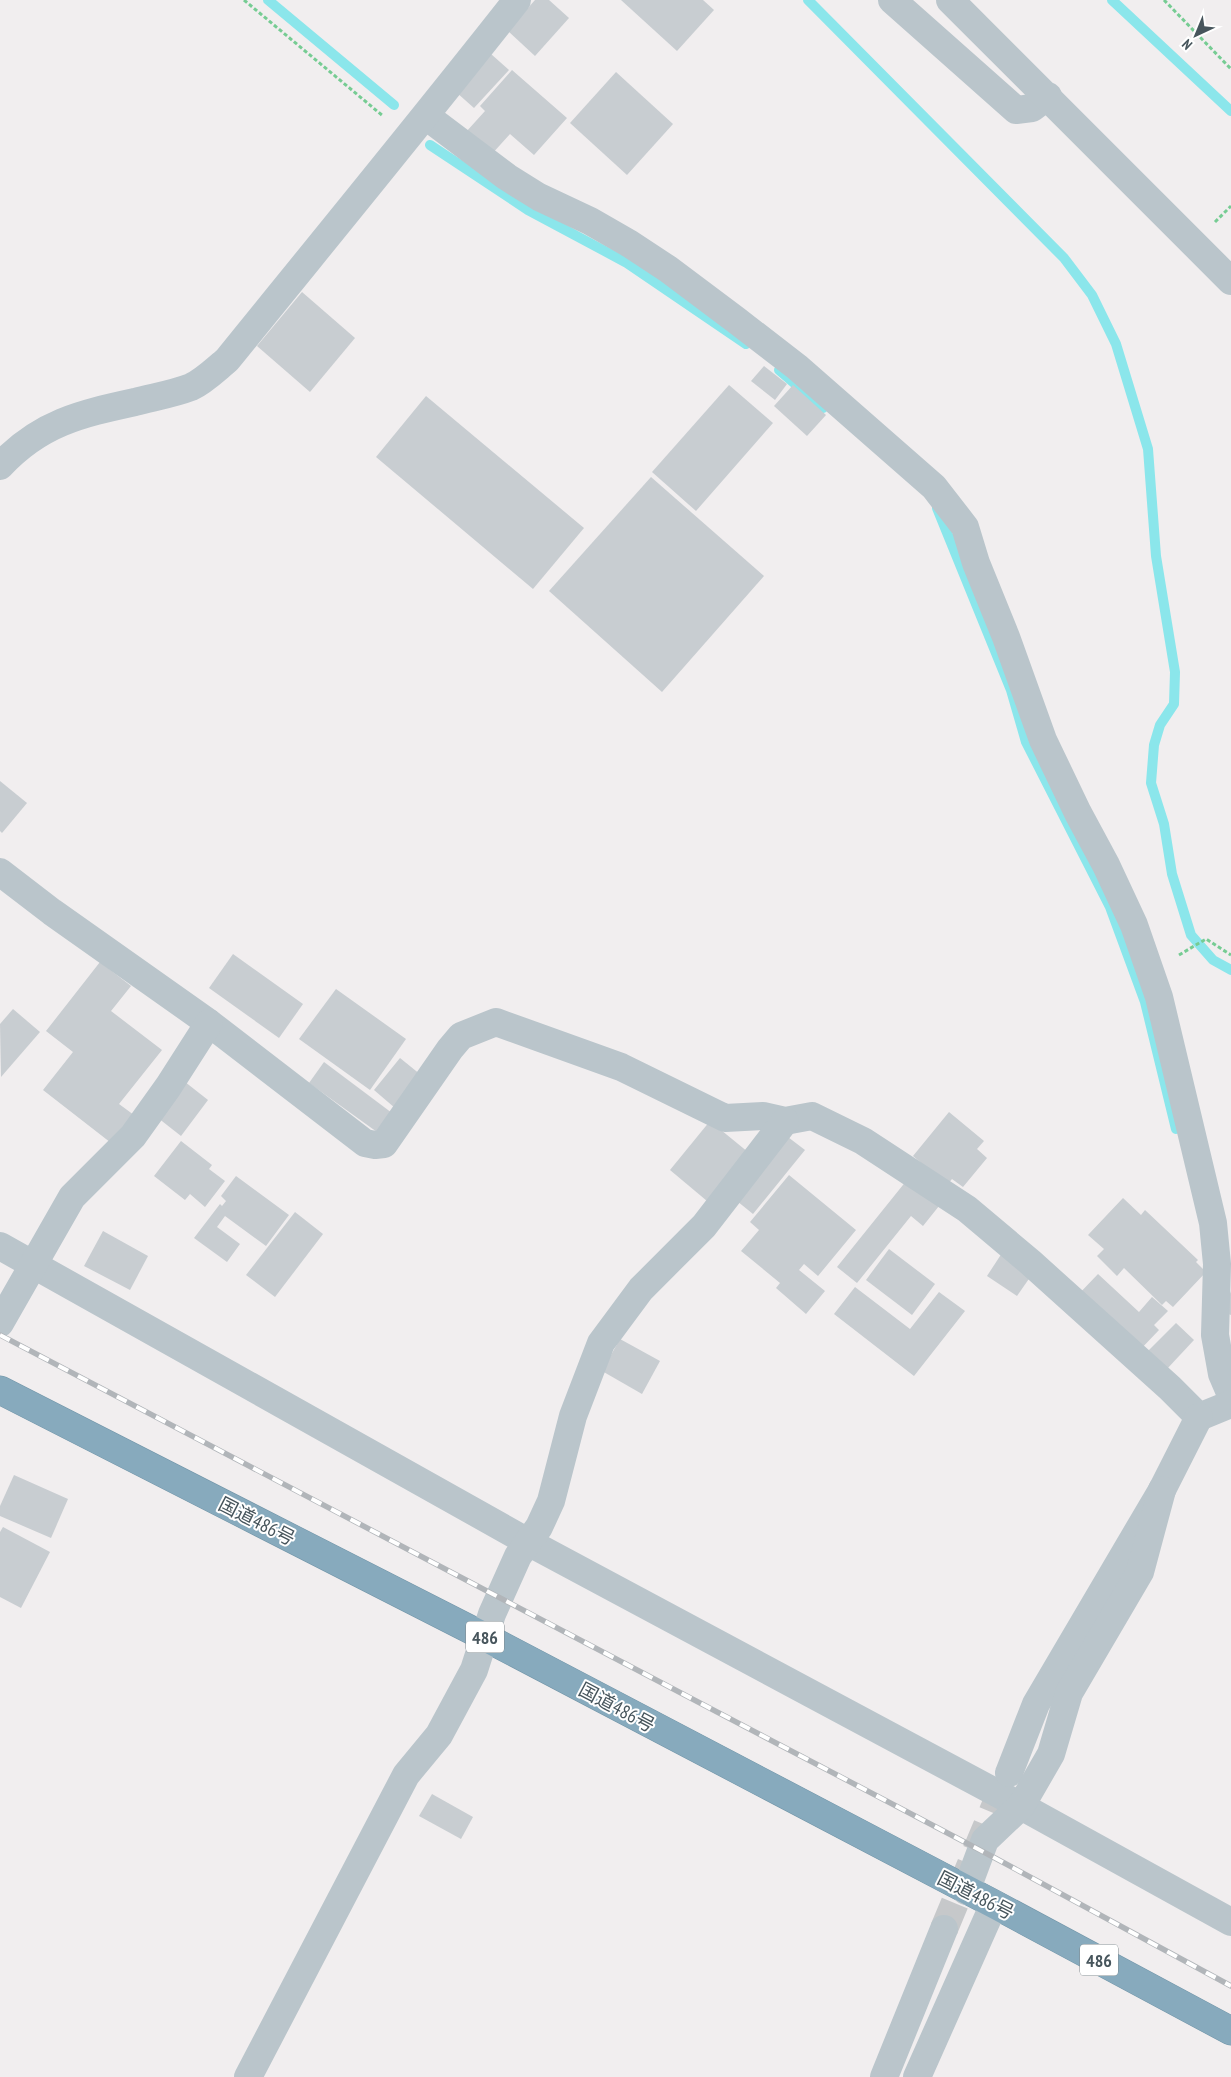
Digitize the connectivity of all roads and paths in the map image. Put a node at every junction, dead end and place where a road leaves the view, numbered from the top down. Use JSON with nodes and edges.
{"nodes":[{"id":1,"x":244,"y":0,"type":"edge"},
{"id":2,"x":517,"y":0,"type":"edge"},
{"id":3,"x":892,"y":0,"type":"edge"},
{"id":4,"x":950,"y":0,"type":"edge"},
{"id":5,"x":1164,"y":0,"type":"edge"},
{"id":6,"x":1231,"y":68,"type":"edge"},
{"id":7,"x":1048,"y":96,"type":"junction"},
{"id":8,"x":426,"y":116,"type":"junction"},
{"id":9,"x":408,"y":138,"type":"junction"},
{"id":10,"x":1231,"y":281,"type":"edge"},
{"id":11,"x":0,"y":466,"type":"edge"},
{"id":12,"x":0,"y":872,"type":"edge"},
{"id":13,"x":1195,"y":946,"type":"dead end"},
{"id":14,"x":1231,"y":955,"type":"edge"},
{"id":15,"x":209,"y":1023,"type":"junction"},
{"id":16,"x":785,"y":1121,"type":"junction"},
{"id":17,"x":0,"y":1246,"type":"edge"},
{"id":18,"x":33,"y":1263,"type":"junction"},
{"id":19,"x":0,"y":1323,"type":"edge"},
{"id":20,"x":0,"y":1390,"type":"edge"},
{"id":21,"x":1231,"y":1395,"type":"edge"},
{"id":22,"x":1231,"y":1404,"type":"edge"},
{"id":23,"x":1199,"y":1417,"type":"junction"},
{"id":24,"x":1162,"y":1490,"type":"junction"},
{"id":25,"x":528,"y":1542,"type":"junction"},
{"id":26,"x":485,"y":1637,"type":"junction"},
{"id":27,"x":1008,"y":1773,"type":"tunnel mouth"},
{"id":28,"x":1021,"y":1806,"type":"junction"},
{"id":29,"x":966,"y":1891,"type":"junction"},
{"id":30,"x":994,"y":1904,"type":"junction"},
{"id":31,"x":1231,"y":1922,"type":"edge"},
{"id":32,"x":944,"y":1930,"type":"tunnel mouth"},
{"id":33,"x":1231,"y":2031,"type":"edge"},
{"id":34,"x":248,"y":2077,"type":"edge"},
{"id":35,"x":884,"y":2077,"type":"edge"},
{"id":36,"x":917,"y":2077,"type":"edge"}],
"edges":[{"from":1,"to":9,"type":"path"},
{"from":2,"to":8,"type":"street"},
{"from":3,"to":7,"type":"street"},
{"from":4,"to":7,"type":"street"},
{"from":5,"to":6,"type":"path"},
{"from":7,"to":10,"type":"street"},
{"from":8,"to":9,"type":"street"},
{"from":8,"to":21,"type":"street"},
{"from":9,"to":11,"type":"street"},
{"from":12,"to":15,"type":"street"},
{"from":13,"to":14,"type":"path"},
{"from":15,"to":16,"type":"street"},
{"from":15,"to":18,"type":"street"},
{"from":16,"to":23,"type":"street"},
{"from":16,"to":25,"type":"street"},
{"from":17,"to":18,"type":"street"},
{"from":18,"to":19,"type":"street"},
{"from":18,"to":25,"type":"street"},
{"from":20,"to":26,"type":"highway","name":"国道486号","number":"486"},
{"from":22,"to":23,"type":"street"},
{"from":23,"to":24,"type":"street"},
{"from":24,"to":27,"type":"street"},
{"from":24,"to":28,"type":"street"},
{"from":25,"to":26,"type":"street"},
{"from":25,"to":28,"type":"street"},
{"from":26,"to":29,"type":"highway","name":"国道486号","number":"486"},
{"from":26,"to":34,"type":"street"},
{"from":28,"to":29,"type":"street"},
{"from":28,"to":31,"type":"street"},
{"from":29,"to":30,"type":"highway","name":"国道486号","number":"486"},
{"from":30,"to":33,"type":"highway","name":"国道486号","number":"486"},
{"from":30,"to":36,"type":"street"},
{"from":32,"to":35,"type":"street"}]}
